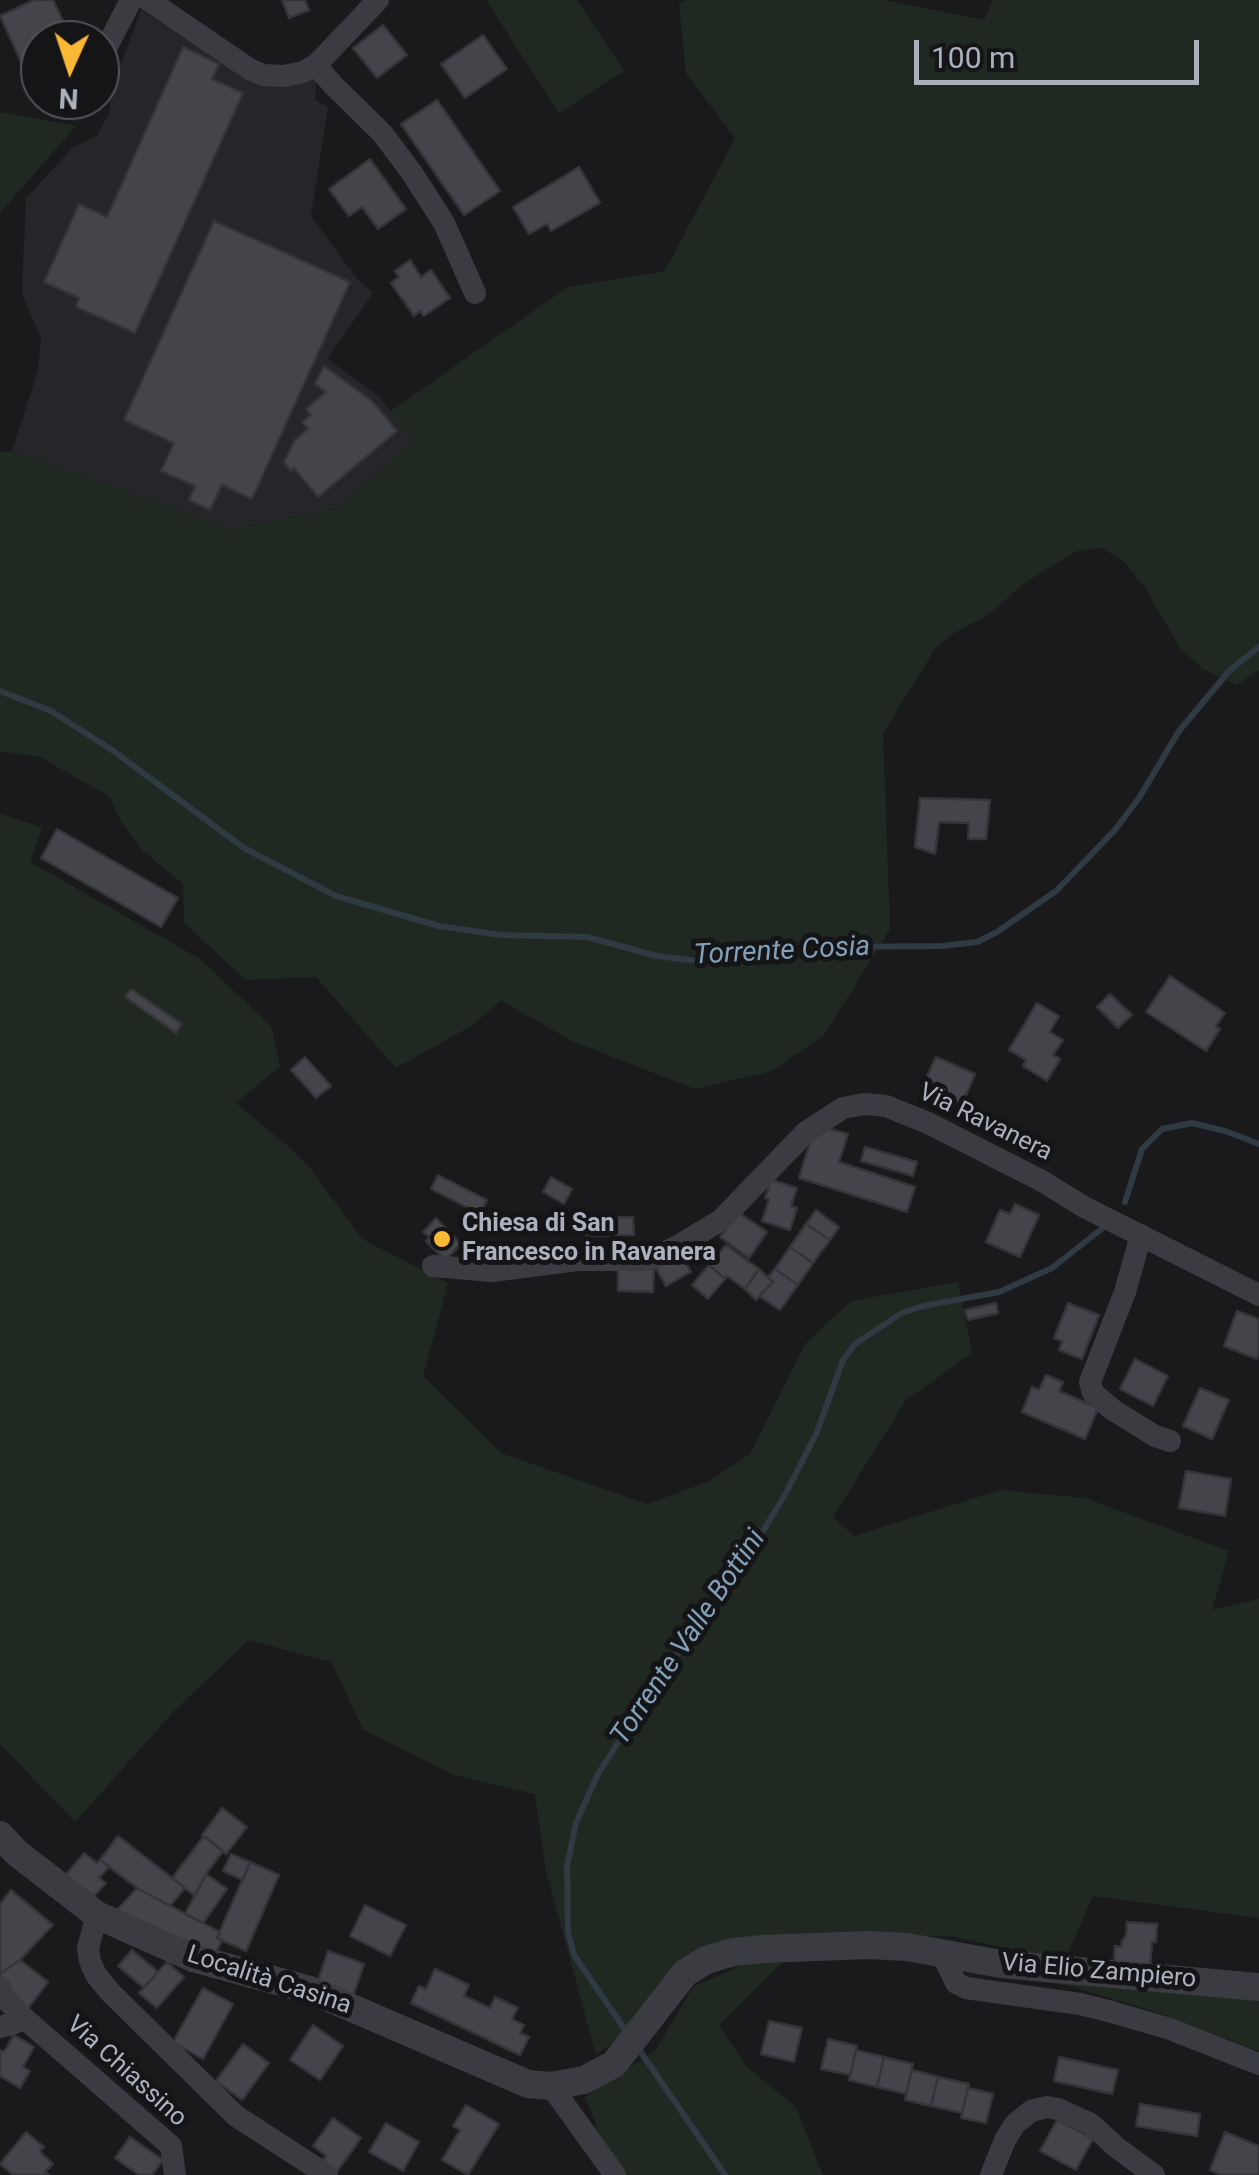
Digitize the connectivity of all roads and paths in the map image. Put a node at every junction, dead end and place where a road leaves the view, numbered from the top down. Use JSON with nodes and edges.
{"nodes":[{"id":1,"x":132,"y":0,"type":"edge"},
{"id":2,"x":148,"y":0,"type":"edge"},
{"id":3,"x":376,"y":1,"type":"edge"},
{"id":4,"x":120,"y":22,"type":"edge"},
{"id":5,"x":316,"y":64,"type":"junction"},
{"id":6,"x":475,"y":293,"type":"dead end"},
{"id":7,"x":1133,"y":1231,"type":"junction"},
{"id":8,"x":433,"y":1266,"type":"dead end"},
{"id":9,"x":1259,"y":1295,"type":"edge"},
{"id":10,"x":1170,"y":1442,"type":"dead end"},
{"id":11,"x":0,"y":1835,"type":"edge"},
{"id":12,"x":97,"y":1915,"type":"junction"},
{"id":13,"x":940,"y":1952,"type":"junction"},
{"id":14,"x":0,"y":1987,"type":"edge"},
{"id":15,"x":1259,"y":1987,"type":"edge"},
{"id":16,"x":24,"y":2018,"type":"junction"},
{"id":17,"x":0,"y":2027,"type":"edge"},
{"id":18,"x":1259,"y":2064,"type":"edge"},
{"id":19,"x":551,"y":2086,"type":"junction"},
{"id":20,"x":175,"y":2175,"type":"edge"},
{"id":21,"x":327,"y":2175,"type":"edge"},
{"id":22,"x":615,"y":2175,"type":"edge"},
{"id":23,"x":991,"y":2175,"type":"edge"},
{"id":24,"x":1154,"y":2175,"type":"edge"}],
"edges":[{"from":1,"to":4,"type":"street"},
{"from":2,"to":5,"type":"street"},
{"from":3,"to":5,"type":"street"},
{"from":5,"to":6,"type":"street"},
{"from":7,"to":8,"type":"street","name":"Via Ravanera"},
{"from":7,"to":9,"type":"street","name":"Via Ravanera"},
{"from":7,"to":10,"type":"street"},
{"from":11,"to":12,"type":"street","name":"Località Casina"},
{"from":12,"to":19,"type":"street","name":"Località Casina"},
{"from":12,"to":21,"type":"street"},
{"from":13,"to":15,"type":"street","name":"Via Elio Zampiero"},
{"from":13,"to":18,"type":"street"},
{"from":13,"to":19,"type":"street","name":"Via Elio Zampiero"},
{"from":14,"to":16,"type":"street"},
{"from":16,"to":17,"type":"street"},
{"from":16,"to":20,"type":"street","name":"Via Chiassino"},
{"from":19,"to":22,"type":"street"},
{"from":23,"to":24,"type":"street"}]}
